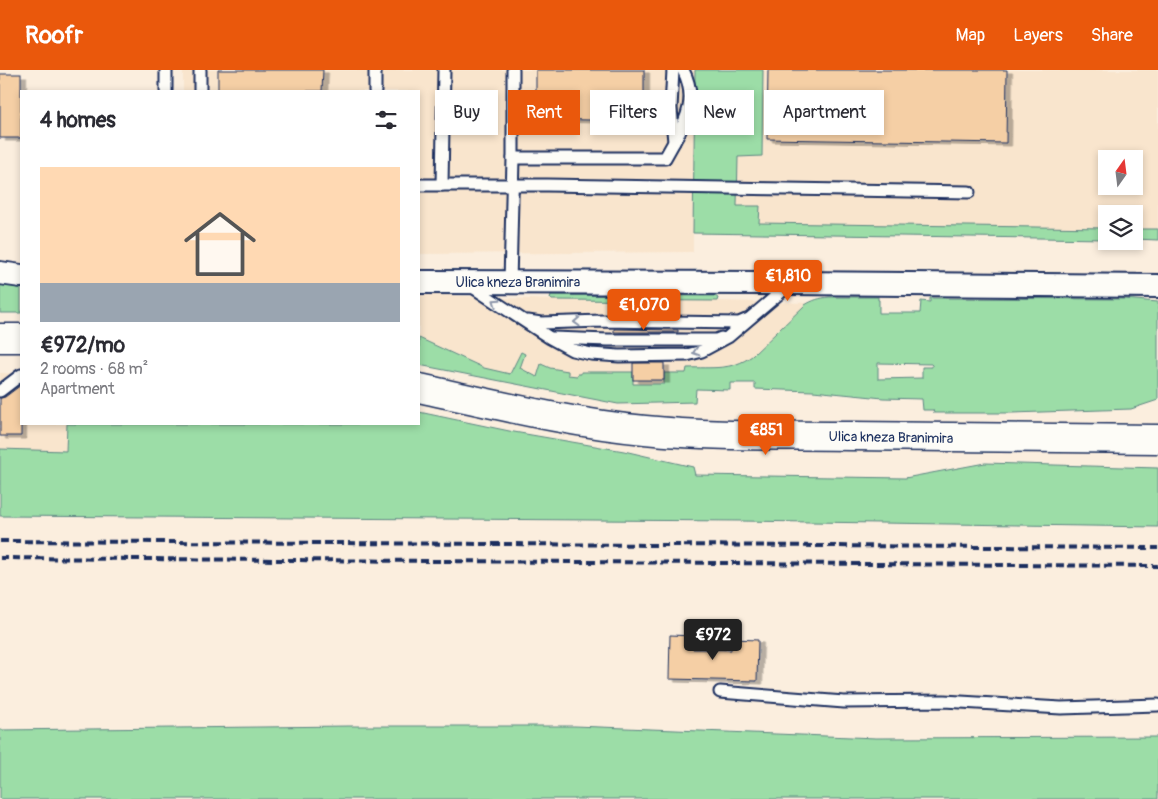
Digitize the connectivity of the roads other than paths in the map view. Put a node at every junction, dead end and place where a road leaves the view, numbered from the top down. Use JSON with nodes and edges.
{"nodes":[{"id":1,"x":166,"y":70,"type":"edge"},
{"id":2,"x":200,"y":70,"type":"edge"},
{"id":3,"x":375,"y":70,"type":"edge"},
{"id":4,"x":444,"y":70,"type":"edge"},
{"id":5,"x":513,"y":70,"type":"edge"},
{"id":6,"x":673,"y":70,"type":"edge"},
{"id":7,"x":683,"y":70,"type":"edge"},
{"id":8,"x":166,"y":90,"type":"edge"},
{"id":9,"x":200,"y":90,"type":"edge"},
{"id":10,"x":375,"y":90,"type":"edge"},
{"id":11,"x":674,"y":142,"type":"junction"},
{"id":12,"x":513,"y":158,"type":"junction"},
{"id":13,"x":420,"y":185,"type":"edge"},
{"id":14,"x":442,"y":185,"type":"junction"},
{"id":15,"x":512,"y":185,"type":"junction"},
{"id":16,"x":968,"y":192,"type":"dead end"},
{"id":17,"x":0,"y":273,"type":"edge"},
{"id":18,"x":20,"y":276,"type":"edge"},
{"id":19,"x":420,"y":282,"type":"edge"},
{"id":20,"x":465,"y":282,"type":"junction"},
{"id":21,"x":510,"y":283,"type":"junction"},
{"id":22,"x":791,"y":283,"type":"junction"},
{"id":23,"x":1156,"y":287,"type":"edge"},
{"id":24,"x":522,"y":320,"type":"junction"},
{"id":25,"x":748,"y":320,"type":"junction"},
{"id":26,"x":728,"y":337,"type":"junction"},
{"id":27,"x":0,"y":338,"type":"edge"},
{"id":28,"x":20,"y":338,"type":"edge"},
{"id":29,"x":550,"y":338,"type":"junction"},
{"id":30,"x":20,"y":376,"type":"edge"},
{"id":31,"x":420,"y":388,"type":"edge"},
{"id":32,"x":0,"y":391,"type":"edge"},
{"id":33,"x":1158,"y":420,"type":"edge"},
{"id":34,"x":1122,"y":438,"type":"junction"},
{"id":35,"x":1158,"y":439,"type":"edge"},
{"id":36,"x":720,"y":692,"type":"dead end"},
{"id":37,"x":1158,"y":705,"type":"edge"}],
"edges":[{"from":1,"to":8,"type":"lane"},
{"from":2,"to":9,"type":"lane"},
{"from":3,"to":10,"type":"lane"},
{"from":4,"to":14,"type":"lane"},
{"from":5,"to":12,"type":"lane"},
{"from":6,"to":11,"type":"lane"},
{"from":7,"to":11,"type":"lane"},
{"from":11,"to":12,"type":"lane"},
{"from":12,"to":15,"type":"lane"},
{"from":13,"to":14,"type":"lane"},
{"from":14,"to":15,"type":"lane"},
{"from":15,"to":16,"type":"lane"},
{"from":15,"to":21,"type":"lane"},
{"from":17,"to":18,"type":"street"},
{"from":19,"to":20,"type":"street","name":"Ulica kneza Branimira"},
{"from":20,"to":21,"type":"street","name":"Ulica kneza Branimira"},
{"from":24,"to":20,"type":"lane","one_way":true},
{"from":21,"to":22,"type":"street","name":"Ulica kneza Branimira"},
{"from":22,"to":23,"type":"street","name":"Ulica kneza Branimira"},
{"from":22,"to":25,"type":"lane"},
{"from":25,"to":24,"type":"lane","one_way":true},
{"from":24,"to":29,"type":"lane"},
{"from":25,"to":26,"type":"lane"},
{"from":26,"to":29,"type":"lane"},
{"from":26,"to":29,"type":"lane","one_way":true},
{"from":27,"to":28,"type":"main road"},
{"from":30,"to":32,"type":"lane"},
{"from":31,"to":34,"type":"main road","name":"Ulica kneza Branimira"},
{"from":33,"to":34,"type":"main road"},
{"from":34,"to":35,"type":"main road","name":"Ulica kneza Branimira"},
{"from":36,"to":37,"type":"lane"}]}
